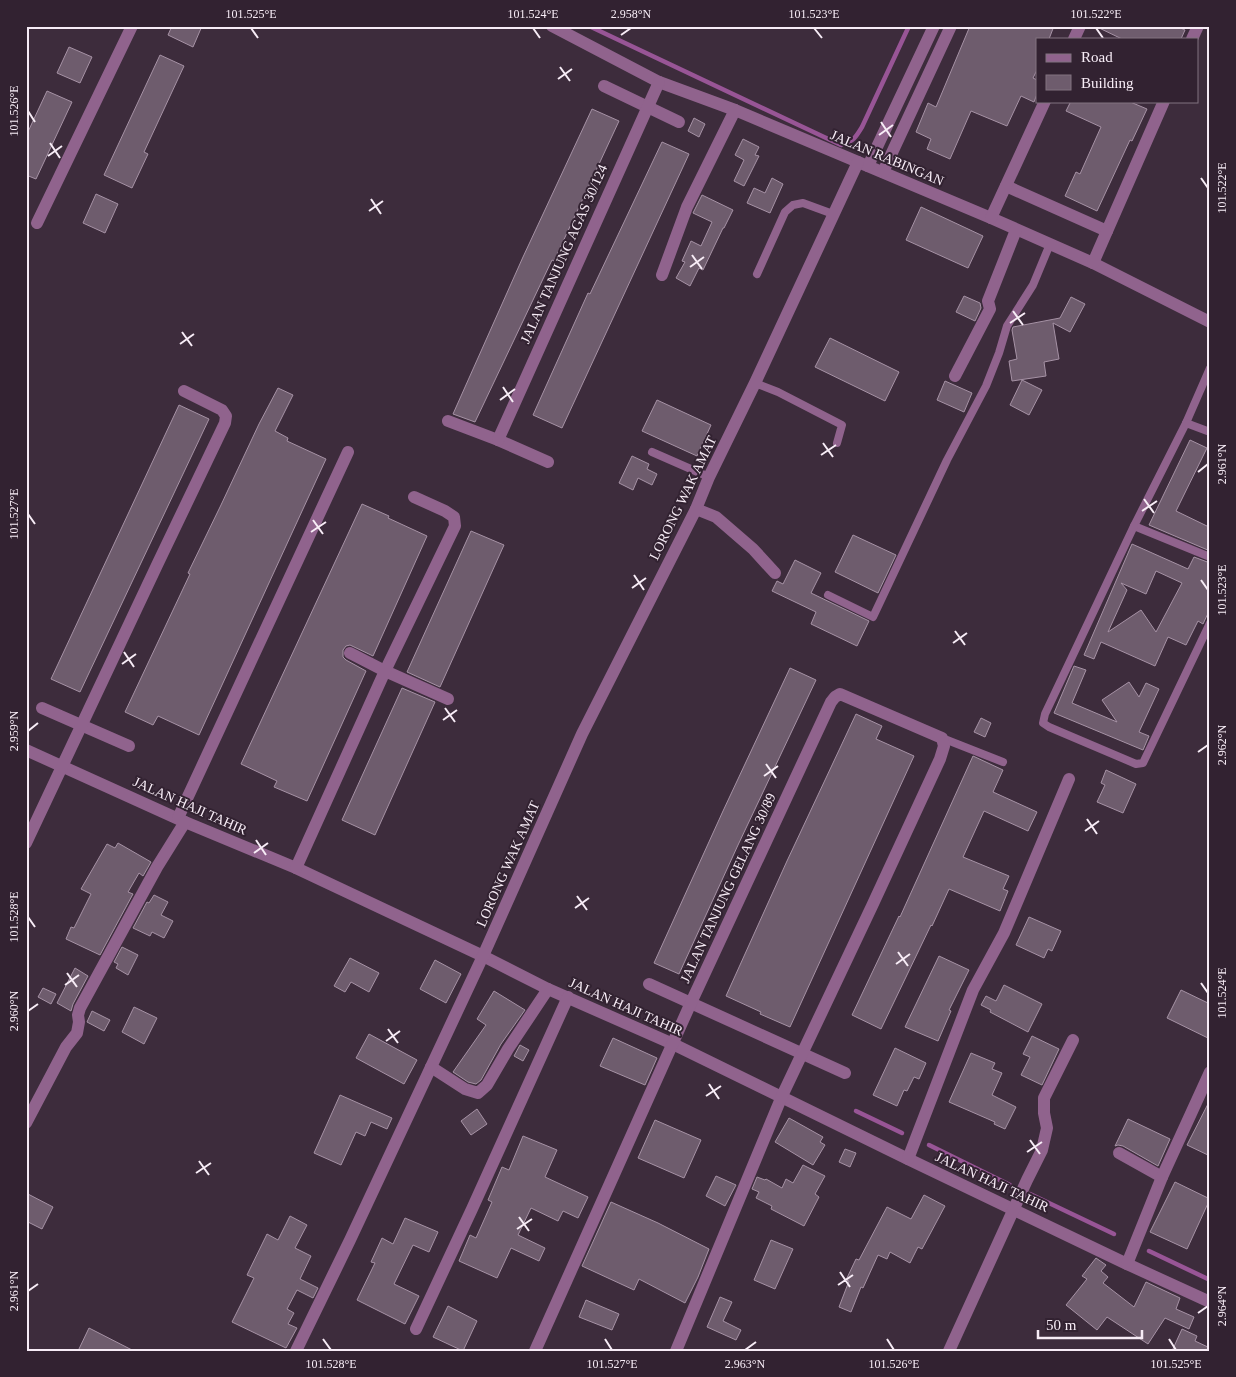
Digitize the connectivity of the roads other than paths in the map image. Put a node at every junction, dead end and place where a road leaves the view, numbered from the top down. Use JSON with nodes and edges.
{"nodes":[{"id":1,"x":132,"y":26,"type":"edge"},
{"id":2,"x":934,"y":26,"type":"edge"},
{"id":3,"x":950,"y":26,"type":"edge"},
{"id":4,"x":1080,"y":26,"type":"edge"},
{"id":5,"x":1198,"y":26,"type":"edge"},
{"id":6,"x":554,"y":27,"type":"edge"},
{"id":7,"x":1074,"y":38,"type":"edge"},
{"id":8,"x":1192,"y":38,"type":"edge"},
{"id":9,"x":659,"y":82,"type":"junction"},
{"id":10,"x":604,"y":86,"type":"dead end"},
{"id":11,"x":1046,"y":102,"type":"edge"},
{"id":12,"x":1164,"y":102,"type":"edge"},
{"id":13,"x":647,"y":107,"type":"junction"},
{"id":14,"x":735,"y":110,"type":"junction"},
{"id":15,"x":679,"y":122,"type":"dead end"},
{"id":16,"x":863,"y":164,"type":"junction"},
{"id":17,"x":883,"y":172,"type":"junction"},
{"id":18,"x":1006,"y":186,"type":"junction"},
{"id":19,"x":833,"y":214,"type":"junction"},
{"id":20,"x":991,"y":218,"type":"junction"},
{"id":21,"x":37,"y":224,"type":"dead end"},
{"id":22,"x":1016,"y":230,"type":"junction"},
{"id":23,"x":1107,"y":231,"type":"junction"},
{"id":24,"x":1050,"y":244,"type":"junction"},
{"id":25,"x":1092,"y":263,"type":"junction"},
{"id":26,"x":757,"y":274,"type":"dead end"},
{"id":27,"x":662,"y":275,"type":"dead end"},
{"id":28,"x":1210,"y":322,"type":"edge"},
{"id":29,"x":1210,"y":368,"type":"edge"},
{"id":30,"x":955,"y":376,"type":"dead end"},
{"id":31,"x":755,"y":383,"type":"junction"},
{"id":32,"x":184,"y":391,"type":"dead end"},
{"id":33,"x":448,"y":421,"type":"dead end"},
{"id":34,"x":1186,"y":423,"type":"junction"},
{"id":35,"x":1210,"y":432,"type":"edge"},
{"id":36,"x":498,"y":440,"type":"junction"},
{"id":37,"x":837,"y":443,"type":"dead end"},
{"id":38,"x":348,"y":452,"type":"dead end"},
{"id":39,"x":652,"y":452,"type":"dead end"},
{"id":40,"x":548,"y":462,"type":"dead end"},
{"id":41,"x":709,"y":477,"type":"junction"},
{"id":42,"x":414,"y":497,"type":"dead end"},
{"id":43,"x":696,"y":509,"type":"junction"},
{"id":44,"x":1134,"y":526,"type":"junction"},
{"id":45,"x":1210,"y":557,"type":"edge"},
{"id":46,"x":775,"y":573,"type":"dead end"},
{"id":47,"x":828,"y":595,"type":"dead end"},
{"id":48,"x":1210,"y":623,"type":"edge"},
{"id":49,"x":350,"y":653,"type":"dead end"},
{"id":50,"x":385,"y":671,"type":"junction"},
{"id":51,"x":448,"y":699,"type":"dead end"},
{"id":52,"x":42,"y":708,"type":"dead end"},
{"id":53,"x":81,"y":725,"type":"junction"},
{"id":54,"x":942,"y":738,"type":"junction"},
{"id":55,"x":129,"y":746,"type":"dead end"},
{"id":56,"x":26,"y":750,"type":"edge"},
{"id":57,"x":1002,"y":762,"type":"dead end"},
{"id":58,"x":62,"y":765,"type":"junction"},
{"id":59,"x":1069,"y":778,"type":"dead end"},
{"id":60,"x":182,"y":820,"type":"junction"},
{"id":61,"x":26,"y":843,"type":"edge"},
{"id":62,"x":296,"y":868,"type":"junction"},
{"id":63,"x":483,"y":956,"type":"junction"},
{"id":64,"x":649,"y":984,"type":"dead end"},
{"id":65,"x":548,"y":989,"type":"junction"},
{"id":66,"x":568,"y":997,"type":"junction"},
{"id":67,"x":691,"y":1003,"type":"junction"},
{"id":68,"x":1073,"y":1040,"type":"dead end"},
{"id":69,"x":673,"y":1044,"type":"junction"},
{"id":70,"x":802,"y":1053,"type":"junction"},
{"id":71,"x":431,"y":1067,"type":"junction"},
{"id":72,"x":1210,"y":1072,"type":"edge"},
{"id":73,"x":845,"y":1073,"type":"dead end"},
{"id":74,"x":782,"y":1096,"type":"junction"},
{"id":75,"x":26,"y":1123,"type":"edge"},
{"id":76,"x":1119,"y":1153,"type":"dead end"},
{"id":77,"x":908,"y":1159,"type":"junction"},
{"id":78,"x":1162,"y":1177,"type":"junction"},
{"id":79,"x":1014,"y":1209,"type":"junction"},
{"id":80,"x":1127,"y":1264,"type":"junction"},
{"id":81,"x":1210,"y":1302,"type":"edge"},
{"id":82,"x":416,"y":1329,"type":"dead end"},
{"id":83,"x":296,"y":1351,"type":"edge"},
{"id":84,"x":536,"y":1351,"type":"edge"},
{"id":85,"x":676,"y":1351,"type":"edge"},
{"id":86,"x":949,"y":1351,"type":"edge"}],
"edges":[{"from":1,"to":21,"type":"street"},
{"from":2,"to":16,"type":"street","name":"LORONG WAK AMAT"},
{"from":3,"to":17,"type":"street"},
{"from":4,"to":7,"type":"street"},
{"from":5,"to":8,"type":"street"},
{"from":6,"to":9,"type":"street","name":"JALAN RABINGAN"},
{"from":9,"to":13,"type":"street","name":"JALAN TANJUNG AGAS 30/124"},
{"from":9,"to":14,"type":"street","name":"JALAN RABINGAN"},
{"from":10,"to":13,"type":"street"},
{"from":11,"to":18,"type":"street"},
{"from":12,"to":23,"type":"street"},
{"from":13,"to":15,"type":"street"},
{"from":13,"to":36,"type":"street","name":"JALAN TANJUNG AGAS 30/124"},
{"from":14,"to":16,"type":"street","name":"JALAN RABINGAN"},
{"from":14,"to":27,"type":"street"},
{"from":16,"to":17,"type":"street","name":"JALAN RABINGAN"},
{"from":16,"to":19,"type":"street","name":"LORONG WAK AMAT"},
{"from":17,"to":20,"type":"street","name":"JALAN RABINGAN"},
{"from":18,"to":20,"type":"street"},
{"from":18,"to":23,"type":"street"},
{"from":19,"to":26,"type":"lane"},
{"from":19,"to":31,"type":"street","name":"LORONG WAK AMAT"},
{"from":20,"to":22,"type":"street","name":"JALAN RABINGAN"},
{"from":22,"to":24,"type":"street","name":"JALAN RABINGAN"},
{"from":22,"to":30,"type":"street"},
{"from":23,"to":25,"type":"street"},
{"from":24,"to":25,"type":"street","name":"JALAN RABINGAN"},
{"from":24,"to":47,"type":"lane"},
{"from":25,"to":28,"type":"street","name":"JALAN RABINGAN"},
{"from":29,"to":34,"type":"lane"},
{"from":31,"to":37,"type":"lane"},
{"from":31,"to":41,"type":"street","name":"LORONG WAK AMAT"},
{"from":32,"to":53,"type":"street"},
{"from":33,"to":36,"type":"street"},
{"from":34,"to":35,"type":"lane"},
{"from":34,"to":44,"type":"lane"},
{"from":36,"to":40,"type":"street"},
{"from":38,"to":60,"type":"street"},
{"from":39,"to":41,"type":"lane"},
{"from":41,"to":43,"type":"street","name":"LORONG WAK AMAT"},
{"from":42,"to":50,"type":"street"},
{"from":43,"to":46,"type":"street"},
{"from":43,"to":63,"type":"street","name":"LORONG WAK AMAT"},
{"from":44,"to":45,"type":"lane"},
{"from":44,"to":48,"type":"lane"},
{"from":49,"to":50,"type":"street"},
{"from":50,"to":51,"type":"street"},
{"from":50,"to":62,"type":"street"},
{"from":52,"to":53,"type":"street"},
{"from":53,"to":55,"type":"street"},
{"from":53,"to":58,"type":"street"},
{"from":54,"to":57,"type":"lane"},
{"from":54,"to":67,"type":"street","name":"JALAN TANJUNG GELANG 30/89"},
{"from":54,"to":70,"type":"street"},
{"from":56,"to":58,"type":"street","name":"JALAN HAJI TAHIR"},
{"from":58,"to":60,"type":"street","name":"JALAN HAJI TAHIR"},
{"from":58,"to":61,"type":"street"},
{"from":59,"to":77,"type":"street"},
{"from":60,"to":62,"type":"street","name":"JALAN HAJI TAHIR"},
{"from":60,"to":75,"type":"street"},
{"from":62,"to":63,"type":"street","name":"JALAN HAJI TAHIR"},
{"from":63,"to":65,"type":"street","name":"JALAN HAJI TAHIR"},
{"from":63,"to":71,"type":"street","name":"LORONG WAK AMAT"},
{"from":64,"to":67,"type":"street"},
{"from":65,"to":66,"type":"street","name":"JALAN HAJI TAHIR"},
{"from":65,"to":71,"type":"street"},
{"from":66,"to":69,"type":"street","name":"JALAN HAJI TAHIR"},
{"from":66,"to":82,"type":"street"},
{"from":67,"to":69,"type":"street","name":"JALAN TANJUNG GELANG 30/89"},
{"from":67,"to":70,"type":"street"},
{"from":68,"to":79,"type":"street"},
{"from":69,"to":74,"type":"street","name":"JALAN HAJI TAHIR"},
{"from":69,"to":84,"type":"street","name":"JALAN TANJUNG GELANG 30/89"},
{"from":70,"to":73,"type":"street"},
{"from":70,"to":74,"type":"street"},
{"from":71,"to":83,"type":"street","name":"LORONG WAK AMAT"},
{"from":72,"to":78,"type":"street"},
{"from":74,"to":77,"type":"street","name":"JALAN HAJI TAHIR"},
{"from":74,"to":85,"type":"street"},
{"from":76,"to":78,"type":"street"},
{"from":77,"to":79,"type":"street","name":"JALAN HAJI TAHIR"},
{"from":78,"to":80,"type":"street"},
{"from":79,"to":80,"type":"street","name":"JALAN HAJI TAHIR"},
{"from":79,"to":86,"type":"street"},
{"from":80,"to":81,"type":"street","name":"JALAN HAJI TAHIR"}]}
